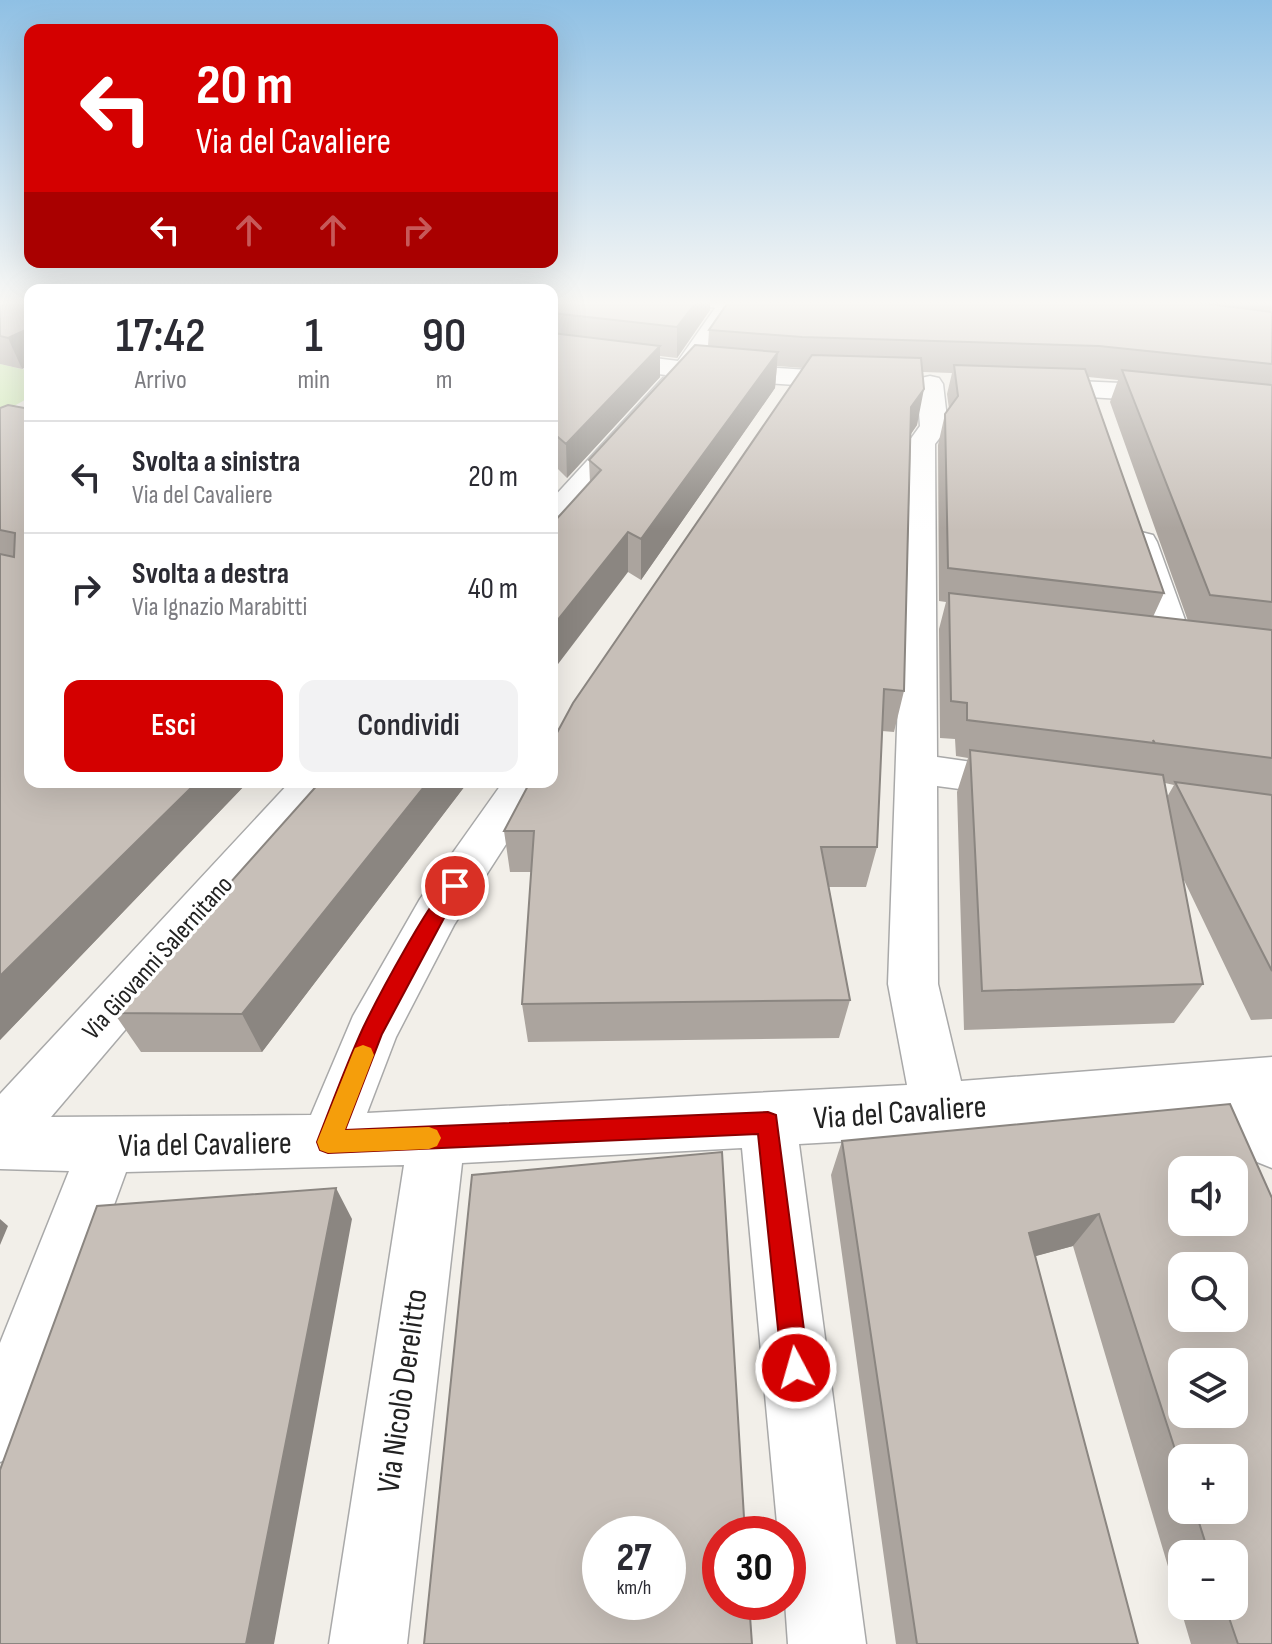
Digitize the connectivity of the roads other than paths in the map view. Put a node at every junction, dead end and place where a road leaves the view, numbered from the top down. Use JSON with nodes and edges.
{"nodes":[{"id":1,"x":678,"y":378,"type":"edge"},
{"id":2,"x":721,"y":378,"type":"edge"},
{"id":3,"x":1009,"y":386,"type":"edge"},
{"id":4,"x":1089,"y":388,"type":"junction"},
{"id":5,"x":1272,"y":408,"type":"edge"},
{"id":6,"x":1099,"y":418,"type":"edge"},
{"id":7,"x":1129,"y":507,"type":"edge"},
{"id":8,"x":558,"y":511,"type":"edge"},
{"id":9,"x":1174,"y":642,"type":"edge"},
{"id":10,"x":917,"y":769,"type":"junction"},
{"id":11,"x":1056,"y":787,"type":"edge"},
{"id":12,"x":310,"y":788,"type":"edge"},
{"id":13,"x":521,"y":788,"type":"edge"},
{"id":14,"x":1259,"y":1083,"type":"edge"},
{"id":15,"x":940,"y":1110,"type":"junction"},
{"id":16,"x":768,"y":1122,"type":"junction"},
{"id":17,"x":0,"y":1134,"type":"edge"},
{"id":18,"x":437,"y":1137,"type":"junction"},
{"id":19,"x":1272,"y":1141,"type":"edge"},
{"id":20,"x":0,"y":1142,"type":"edge"},
{"id":21,"x":328,"y":1142,"type":"junction"},
{"id":22,"x":107,"y":1147,"type":"junction"},
{"id":23,"x":0,"y":1428,"type":"edge"},
{"id":24,"x":368,"y":1644,"type":"edge"},
{"id":25,"x":827,"y":1644,"type":"edge"}],
"edges":[{"from":1,"to":8,"type":"street"},
{"from":2,"to":10,"type":"street"},
{"from":3,"to":4,"type":"street"},
{"from":4,"to":5,"type":"street"},
{"from":4,"to":6,"type":"street"},
{"from":7,"to":9,"type":"street"},
{"from":10,"to":11,"type":"street"},
{"from":10,"to":15,"type":"street"},
{"from":12,"to":17,"type":"street","name":"Via Giovanni Salernitano"},
{"from":13,"to":21,"type":"street"},
{"from":14,"to":15,"type":"street","name":"Via del Cavaliere"},
{"from":14,"to":19,"type":"street"},
{"from":15,"to":16,"type":"street","name":"Via del Cavaliere"},
{"from":16,"to":18,"type":"street","name":"Via del Cavaliere"},
{"from":16,"to":25,"type":"street"},
{"from":18,"to":21,"type":"street","name":"Via del Cavaliere"},
{"from":18,"to":24,"type":"street","name":"Via Nicolò Derelitto"},
{"from":20,"to":22,"type":"street","name":"Via del Cavaliere"},
{"from":21,"to":22,"type":"street","name":"Via del Cavaliere"},
{"from":22,"to":23,"type":"street"}]}
